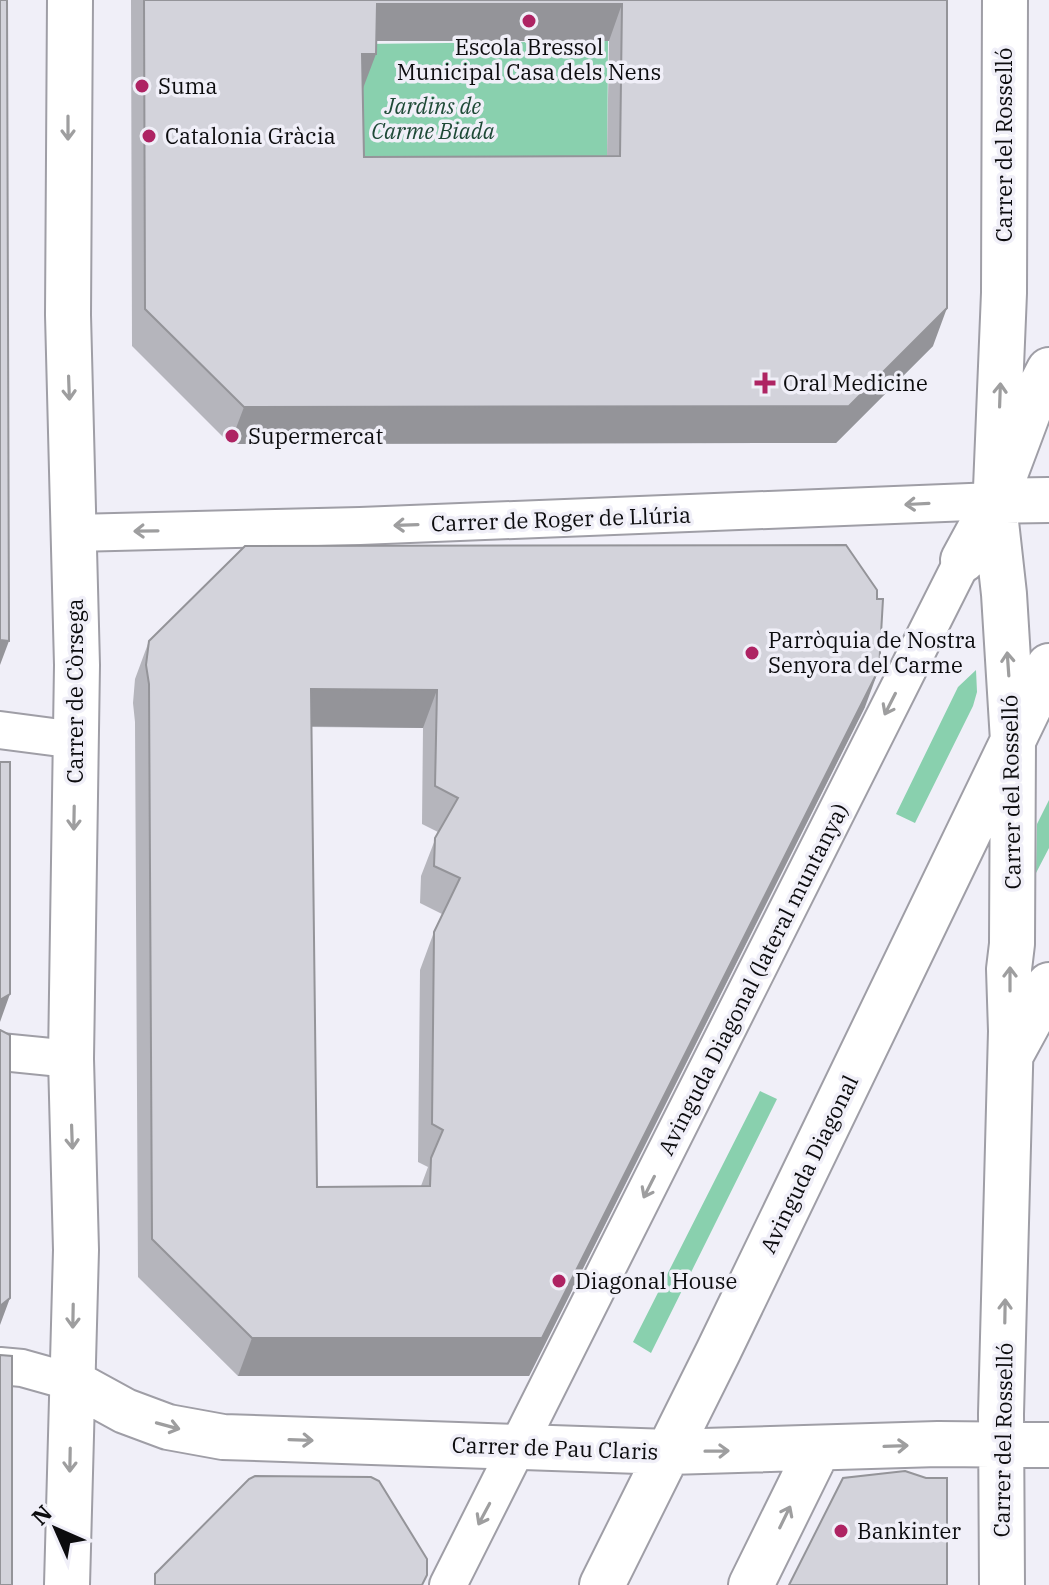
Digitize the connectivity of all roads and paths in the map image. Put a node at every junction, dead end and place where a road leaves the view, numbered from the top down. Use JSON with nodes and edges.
{"nodes":[{"id":1,"x":70,"y":0,"type":"edge"},
{"id":2,"x":1005,"y":0,"type":"edge"},
{"id":3,"x":1049,"y":370,"type":"edge"},
{"id":4,"x":1049,"y":500,"type":"edge"},
{"id":5,"x":995,"y":501,"type":"junction"},
{"id":6,"x":74,"y":533,"type":"junction"},
{"id":7,"x":963,"y":560,"type":"joint"},
{"id":8,"x":1049,"y":666,"type":"edge"},
{"id":9,"x":1049,"y":715,"type":"edge"},
{"id":10,"x":0,"y":730,"type":"edge"},
{"id":11,"x":76,"y":740,"type":"junction"},
{"id":12,"x":1013,"y":741,"type":"junction"},
{"id":13,"x":1049,"y":985,"type":"edge"},
{"id":14,"x":0,"y":1052,"type":"edge"},
{"id":15,"x":1010,"y":1057,"type":"junction"},
{"id":16,"x":71,"y":1059,"type":"junction"},
{"id":17,"x":0,"y":1366,"type":"edge"},
{"id":18,"x":72,"y":1382,"type":"junction"},
{"id":19,"x":520,"y":1445,"type":"junction"},
{"id":20,"x":1003,"y":1445,"type":"junction"},
{"id":21,"x":1049,"y":1445,"type":"edge"},
{"id":22,"x":818,"y":1449,"type":"junction"},
{"id":23,"x":669,"y":1452,"type":"junction"},
{"id":24,"x":67,"y":1585,"type":"edge"},
{"id":25,"x":448,"y":1585,"type":"edge"},
{"id":26,"x":602,"y":1585,"type":"edge"},
{"id":27,"x":751,"y":1585,"type":"edge"},
{"id":28,"x":1002,"y":1585,"type":"edge"}],
"edges":[{"from":1,"to":6,"type":"main road","name":"Carrer de Còrsega","one_way":true},
{"from":5,"to":2,"type":"main road","name":"Carrer del Rosselló","one_way":true},
{"from":3,"to":5,"type":"main road","name":"Avinguda Diagonal (lateral muntanya)"},
{"from":4,"to":5,"type":"main road","name":"Carrer de Roger de Llúria"},
{"from":5,"to":6,"type":"street","name":"Carrer de Roger de Llúria","one_way":true},
{"from":5,"to":7,"type":"main road","name":"Avinguda Diagonal (lateral muntanya)"},
{"from":12,"to":5,"type":"main road","name":"Carrer del Rosselló","one_way":true},
{"from":6,"to":11,"type":"main road","name":"Carrer de Còrsega"},
{"from":7,"to":19,"type":"street","name":"Avinguda Diagonal (lateral muntanya)","one_way":true},
{"from":8,"to":12,"type":"main road","name":"Avinguda Diagonal"},
{"from":9,"to":12,"type":"main road","name":"Avinguda Diagonal"},
{"from":10,"to":11,"type":"street"},
{"from":11,"to":16,"type":"main road","name":"Carrer de Còrsega","one_way":true},
{"from":15,"to":12,"type":"main road","name":"Carrer del Rosselló","one_way":true},
{"from":12,"to":23,"type":"main road","name":"Avinguda Diagonal"},
{"from":13,"to":15,"type":"main road"},
{"from":14,"to":16,"type":"street"},
{"from":20,"to":15,"type":"main road","name":"Carrer del Rosselló","one_way":true},
{"from":16,"to":18,"type":"main road","name":"Carrer de Còrsega","one_way":true},
{"from":17,"to":18,"type":"street"},
{"from":18,"to":19,"type":"main road","name":"Carrer de Pau Claris","one_way":true},
{"from":18,"to":24,"type":"main road","name":"Carrer de Còrsega","one_way":true},
{"from":19,"to":23,"type":"main road","name":"Carrer de Pau Claris"},
{"from":19,"to":25,"type":"street","name":"Avinguda Diagonal (lateral muntanya)","one_way":true},
{"from":20,"to":21,"type":"main road","name":"Carrer de Pau Claris"},
{"from":22,"to":20,"type":"main road","name":"Carrer de Pau Claris","one_way":true},
{"from":20,"to":28,"type":"main road","name":"Carrer del Rosselló"},
{"from":23,"to":22,"type":"main road","name":"Carrer de Pau Claris","one_way":true},
{"from":27,"to":22,"type":"main road","one_way":true},
{"from":23,"to":26,"type":"main road","name":"Avinguda Diagonal"}]}
